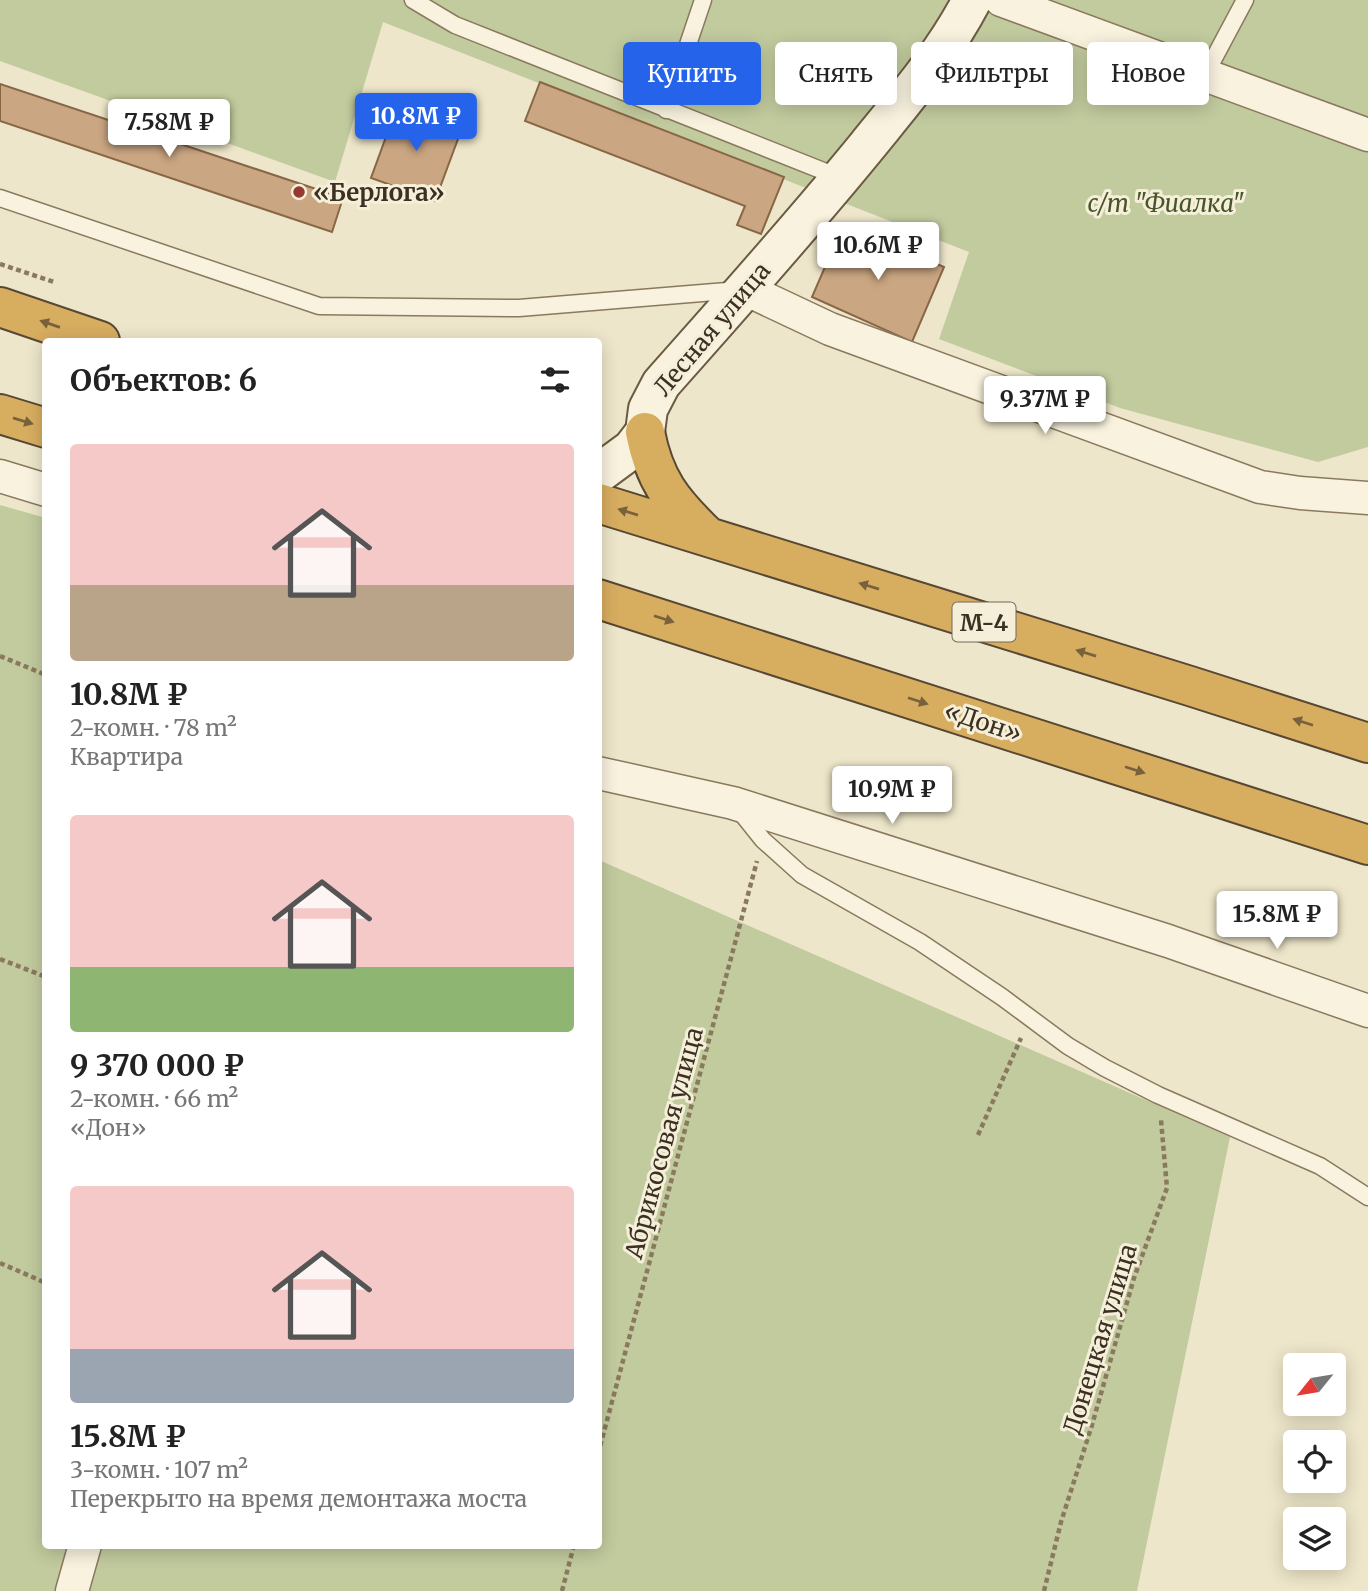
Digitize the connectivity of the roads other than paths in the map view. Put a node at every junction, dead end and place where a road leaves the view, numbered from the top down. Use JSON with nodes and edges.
{"nodes":[{"id":1,"x":703,"y":0,"type":"edge"},
{"id":2,"x":972,"y":0,"type":"edge"},
{"id":3,"x":1001,"y":0,"type":"edge"},
{"id":4,"x":1245,"y":0,"type":"edge"},
{"id":5,"x":417,"y":1,"type":"edge"},
{"id":6,"x":1116,"y":42,"type":"edge"},
{"id":7,"x":1209,"y":69,"type":"edge"},
{"id":8,"x":1209,"y":76,"type":"edge"},
{"id":9,"x":666,"y":110,"type":"junction"},
{"id":10,"x":1368,"y":135,"type":"edge"},
{"id":11,"x":841,"y":178,"type":"junction"},
{"id":12,"x":0,"y":198,"type":"edge"},
{"id":13,"x":745,"y":289,"type":"junction"},
{"id":14,"x":0,"y":307,"type":"edge"},
{"id":15,"x":91,"y":338,"type":"edge"},
{"id":16,"x":0,"y":414,"type":"edge"},
{"id":17,"x":42,"y":427,"type":"edge"},
{"id":18,"x":645,"y":432,"type":"junction"},
{"id":19,"x":602,"y":471,"type":"edge"},
{"id":20,"x":0,"y":476,"type":"edge"},
{"id":21,"x":42,"y":489,"type":"edge"},
{"id":22,"x":1368,"y":498,"type":"edge"},
{"id":23,"x":602,"y":504,"type":"edge"},
{"id":24,"x":708,"y":536,"type":"junction"},
{"id":25,"x":607,"y":605,"type":"edge"},
{"id":26,"x":1368,"y":743,"type":"edge"},
{"id":27,"x":602,"y":774,"type":"edge"},
{"id":28,"x":733,"y":803,"type":"junction"},
{"id":29,"x":1368,"y":845,"type":"edge"},
{"id":30,"x":1368,"y":1011,"type":"edge"},
{"id":31,"x":1368,"y":1197,"type":"edge"},
{"id":32,"x":84,"y":1549,"type":"edge"},
{"id":33,"x":72,"y":1591,"type":"edge"}],
"edges":[{"from":1,"to":9,"type":"lane"},
{"from":2,"to":11,"type":"street","name":"Лесная улица"},
{"from":3,"to":6,"type":"street"},
{"from":4,"to":7,"type":"lane"},
{"from":5,"to":9,"type":"lane"},
{"from":8,"to":10,"type":"street"},
{"from":9,"to":11,"type":"lane"},
{"from":11,"to":13,"type":"street","name":"Лесная улица"},
{"from":12,"to":13,"type":"lane"},
{"from":13,"to":18,"type":"street","name":"Лесная улица"},
{"from":13,"to":22,"type":"street"},
{"from":15,"to":14,"type":"highway","one_way":true},
{"from":16,"to":17,"type":"highway","one_way":true},
{"from":18,"to":19,"type":"street"},
{"from":18,"to":24,"type":"highway"},
{"from":20,"to":21,"type":"street"},
{"from":24,"to":23,"type":"highway","number":"М-4","one_way":true},
{"from":26,"to":24,"type":"highway","number":"М-4","one_way":true},
{"from":25,"to":29,"type":"highway","name":"«Дон»","one_way":true},
{"from":27,"to":28,"type":"street"},
{"from":28,"to":30,"type":"street"},
{"from":28,"to":31,"type":"lane"},
{"from":32,"to":33,"type":"street"}]}
